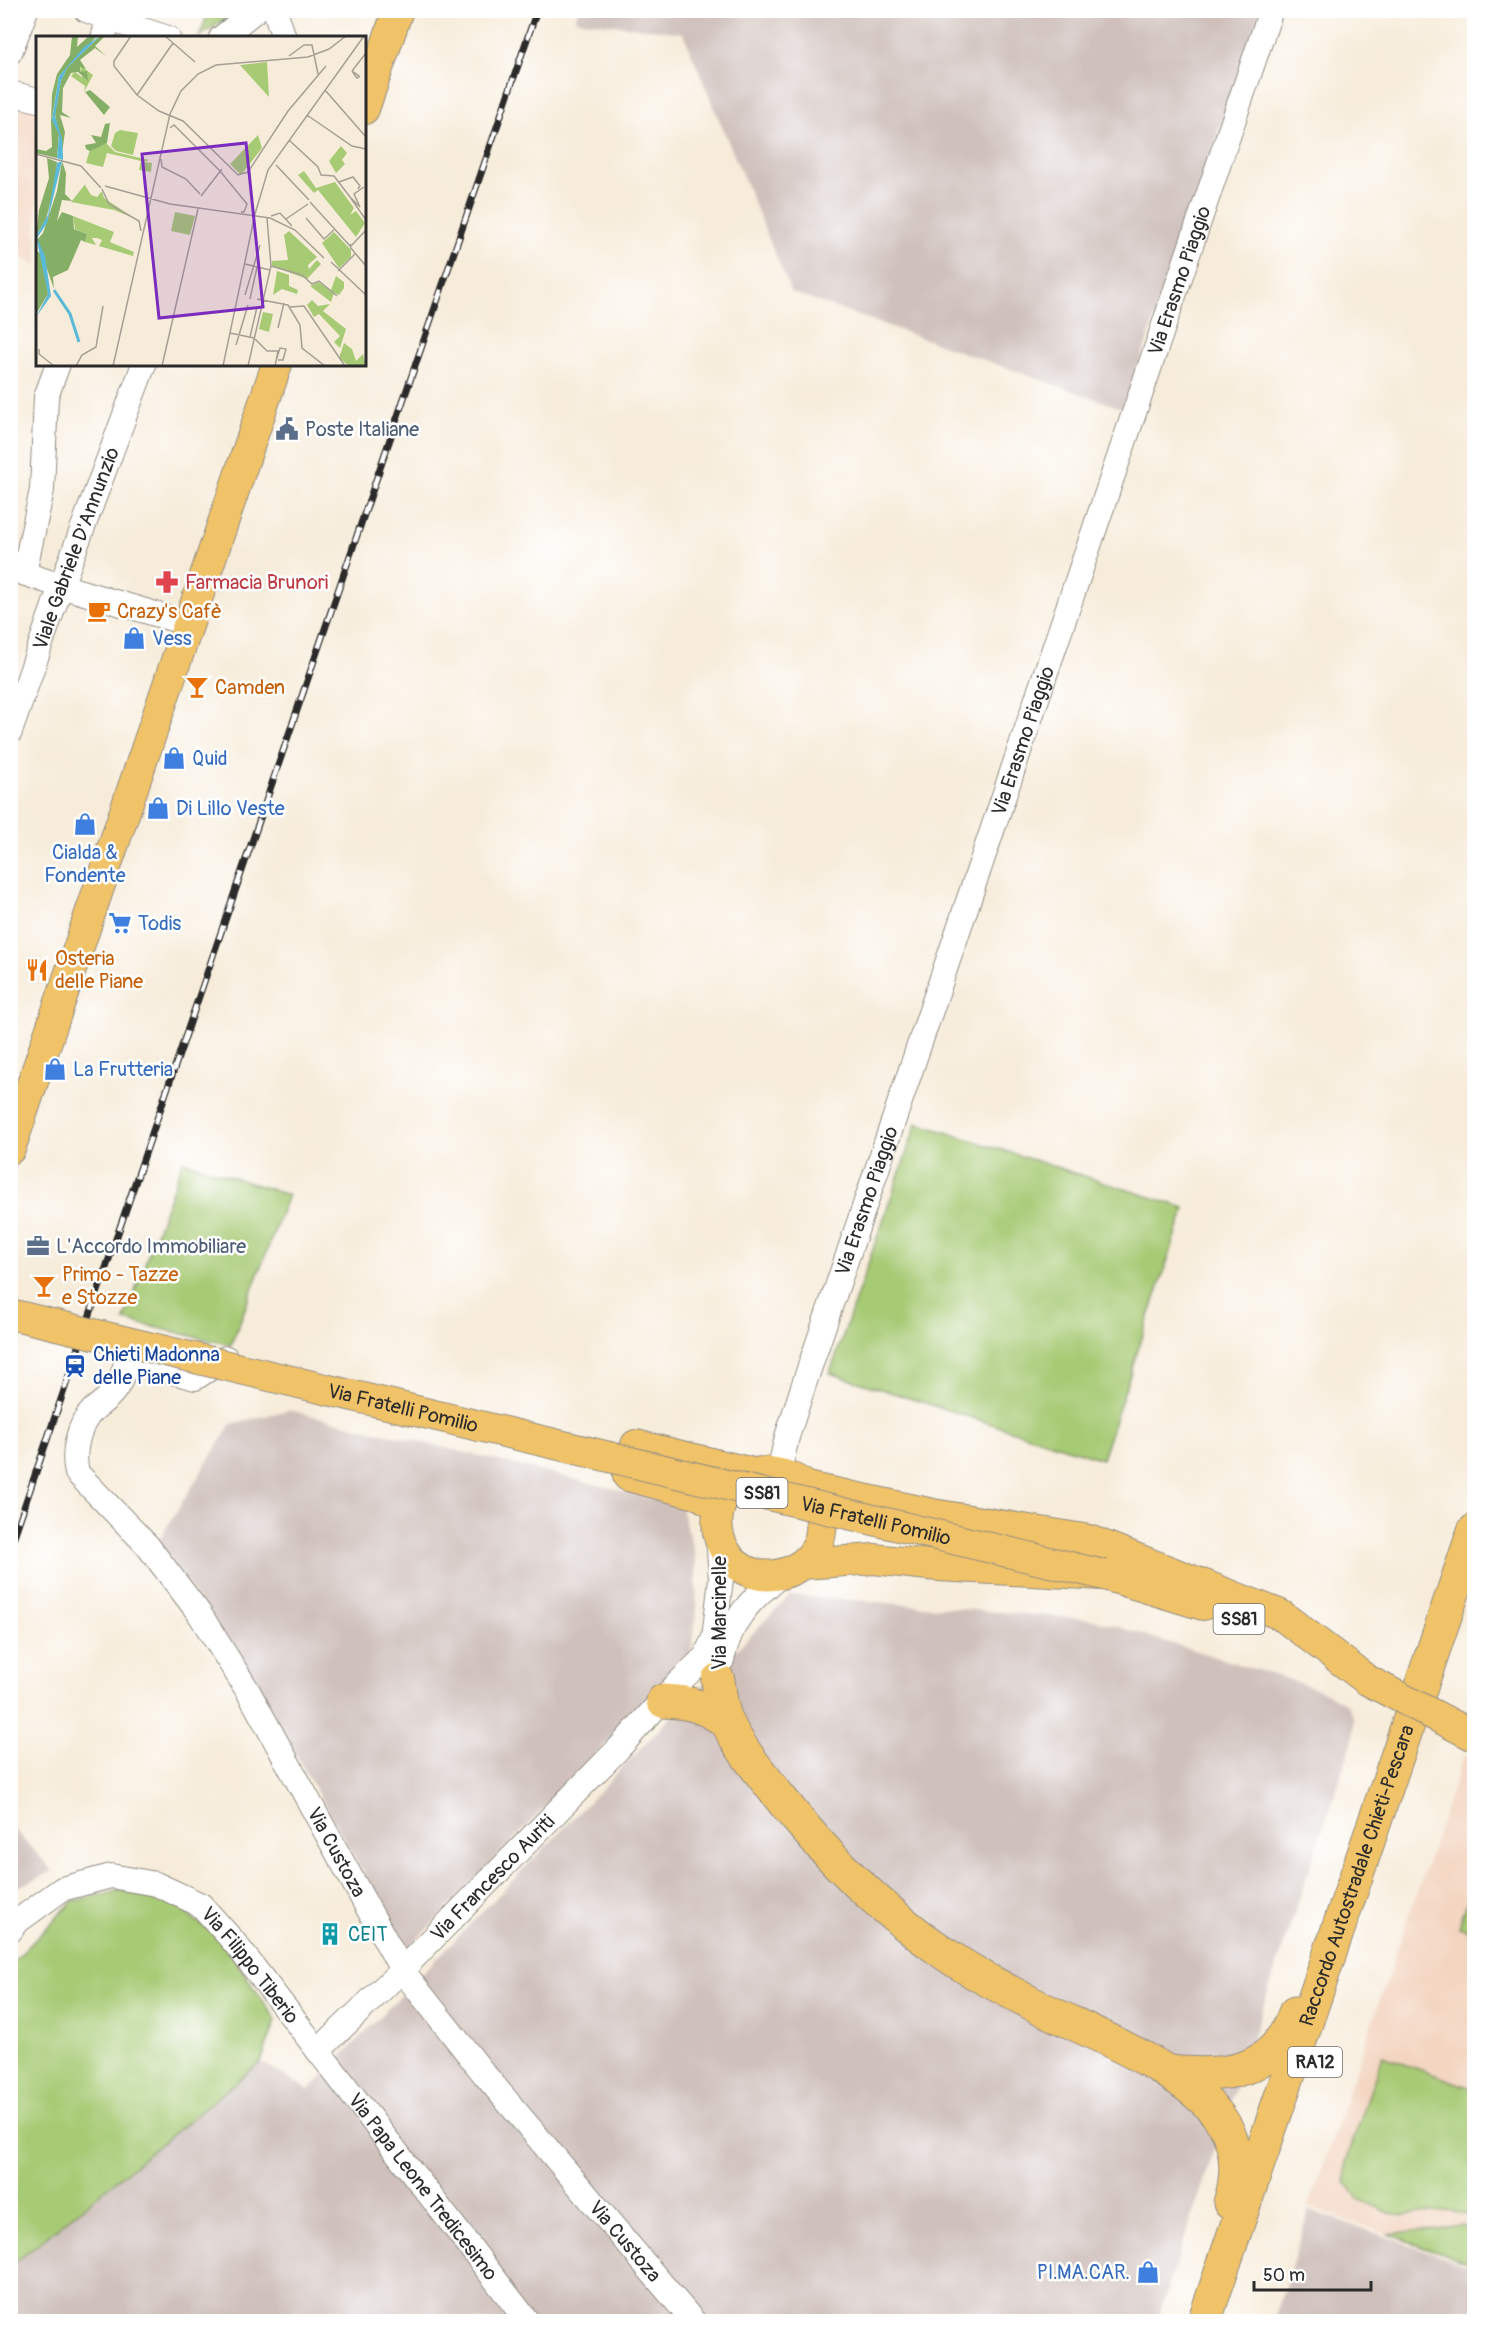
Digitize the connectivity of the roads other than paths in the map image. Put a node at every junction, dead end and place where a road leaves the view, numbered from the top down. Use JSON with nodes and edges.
{"nodes":[{"id":1,"x":26,"y":10,"type":"edge"},
{"id":2,"x":255,"y":10,"type":"edge"},
{"id":3,"x":275,"y":10,"type":"edge"},
{"id":4,"x":398,"y":10,"type":"edge"},
{"id":5,"x":1271,"y":10,"type":"edge"},
{"id":6,"x":96,"y":18,"type":"edge"},
{"id":7,"x":161,"y":36,"type":"edge"},
{"id":8,"x":223,"y":36,"type":"edge"},
{"id":9,"x":283,"y":36,"type":"edge"},
{"id":10,"x":10,"y":52,"type":"edge"},
{"id":11,"x":10,"y":93,"type":"edge"},
{"id":12,"x":36,"y":100,"type":"edge"},
{"id":13,"x":366,"y":103,"type":"edge"},
{"id":14,"x":57,"y":366,"type":"edge"},
{"id":15,"x":143,"y":366,"type":"edge"},
{"id":16,"x":276,"y":366,"type":"edge"},
{"id":17,"x":17,"y":571,"type":"edge"},
{"id":18,"x":61,"y":586,"type":"junction"},
{"id":19,"x":189,"y":624,"type":"junction"},
{"id":20,"x":10,"y":732,"type":"edge"},
{"id":21,"x":10,"y":1149,"type":"edge"},
{"id":22,"x":10,"y":1314,"type":"edge"},
{"id":23,"x":127,"y":1360,"type":"joint"},
{"id":24,"x":419,"y":1412,"type":"junction"},
{"id":25,"x":758,"y":1475,"type":"junction"},
{"id":26,"x":807,"y":1487,"type":"junction"},
{"id":27,"x":718,"y":1519,"type":"junction"},
{"id":28,"x":1474,"y":1531,"type":"edge"},
{"id":29,"x":793,"y":1569,"type":"junction"},
{"id":30,"x":1104,"y":1575,"type":"junction"},
{"id":31,"x":1474,"y":1598,"type":"edge"},
{"id":32,"x":714,"y":1638,"type":"junction"},
{"id":33,"x":718,"y":1680,"type":"junction"},
{"id":34,"x":1367,"y":1680,"type":"junction"},
{"id":35,"x":663,"y":1701,"type":"junction"},
{"id":36,"x":727,"y":1722,"type":"junction"},
{"id":37,"x":1474,"y":1736,"type":"edge"},
{"id":38,"x":10,"y":1931,"type":"edge"},
{"id":39,"x":1325,"y":1967,"type":"junction"},
{"id":40,"x":402,"y":1970,"type":"junction"},
{"id":41,"x":318,"y":2051,"type":"junction"},
{"id":42,"x":1168,"y":2072,"type":"junction"},
{"id":43,"x":1227,"y":2255,"type":"junction"},
{"id":44,"x":528,"y":2322,"type":"edge"},
{"id":45,"x":694,"y":2322,"type":"edge"},
{"id":46,"x":1204,"y":2322,"type":"edge"},
{"id":47,"x":1227,"y":2322,"type":"edge"}],
"edges":[{"from":1,"to":10,"type":"street"},
{"from":2,"to":8,"type":"street"},
{"from":3,"to":9,"type":"street"},
{"from":4,"to":13,"type":"main road"},
{"from":5,"to":25,"type":"street","name":"Via Erasmo Piaggio"},
{"from":6,"to":7,"type":"street"},
{"from":11,"to":12,"type":"street"},
{"from":14,"to":17,"type":"street"},
{"from":15,"to":18,"type":"street","name":"Viale Gabriele D'Annunzio"},
{"from":16,"to":19,"type":"main road"},
{"from":17,"to":18,"type":"street"},
{"from":18,"to":19,"type":"street"},
{"from":18,"to":20,"type":"street","name":"Viale Gabriele D'Annunzio"},
{"from":19,"to":21,"type":"main road"},
{"from":22,"to":24,"type":"main road","name":"Via Fratelli Pomilio","number":"SS81","bridge":true},
{"from":23,"to":25,"type":"street","name":"Via Fratelli Pomilio"},
{"from":23,"to":40,"type":"street","name":"Via Custoza"},
{"from":24,"to":25,"type":"main road","bridge":true},
{"from":24,"to":27,"type":"main road","bridge":true},
{"from":24,"to":30,"type":"main road","name":"Via Fratelli Pomilio","number":"SS81","bridge":true},
{"from":25,"to":26,"type":"main road"},
{"from":25,"to":27,"type":"main road"},
{"from":26,"to":29,"type":"main road"},
{"from":26,"to":34,"type":"main road"},
{"from":27,"to":29,"type":"main road"},
{"from":27,"to":32,"type":"street","name":"Via Marcinelle"},
{"from":28,"to":39,"type":"highway","name":"Raccordo Autostradale Chieti-Pescara","number":"RA12"},
{"from":29,"to":30,"type":"main road","bridge":true},
{"from":29,"to":33,"type":"street","name":"Via Marcinelle"},
{"from":30,"to":34,"type":"main road","name":"Via Fratelli Pomilio","number":"SS81"},
{"from":31,"to":47,"type":"highway","name":"Raccordo Autostradale Chieti-Pescara","number":"RA12"},
{"from":32,"to":33,"type":"street","name":"Via Marcinelle"},
{"from":32,"to":35,"type":"street","name":"Via Francesco Auriti"},
{"from":33,"to":35,"type":"street","name":"Via Francesco Auriti"},
{"from":33,"to":36,"type":"highway"},
{"from":34,"to":37,"type":"main road","name":"Via Fratelli Pomilio","number":"SS81","bridge":true},
{"from":35,"to":36,"type":"highway"},
{"from":35,"to":40,"type":"street","name":"Via Francesco Auriti"},
{"from":36,"to":42,"type":"highway"},
{"from":38,"to":41,"type":"street","name":"Via Filippo Tiberio"},
{"from":39,"to":42,"type":"highway"},
{"from":39,"to":43,"type":"highway","name":"Raccordo Autostradale Chieti-Pescara","number":"RA12"},
{"from":40,"to":41,"type":"street","name":"Via Francesco Auriti"},
{"from":40,"to":45,"type":"street","name":"Via Custoza"},
{"from":41,"to":44,"type":"street","name":"Via Papa Leone Tredicesimo"},
{"from":42,"to":43,"type":"highway"},
{"from":43,"to":46,"type":"highway","name":"Raccordo Autostradale Chieti-Pescara","number":"RA12"}]}
